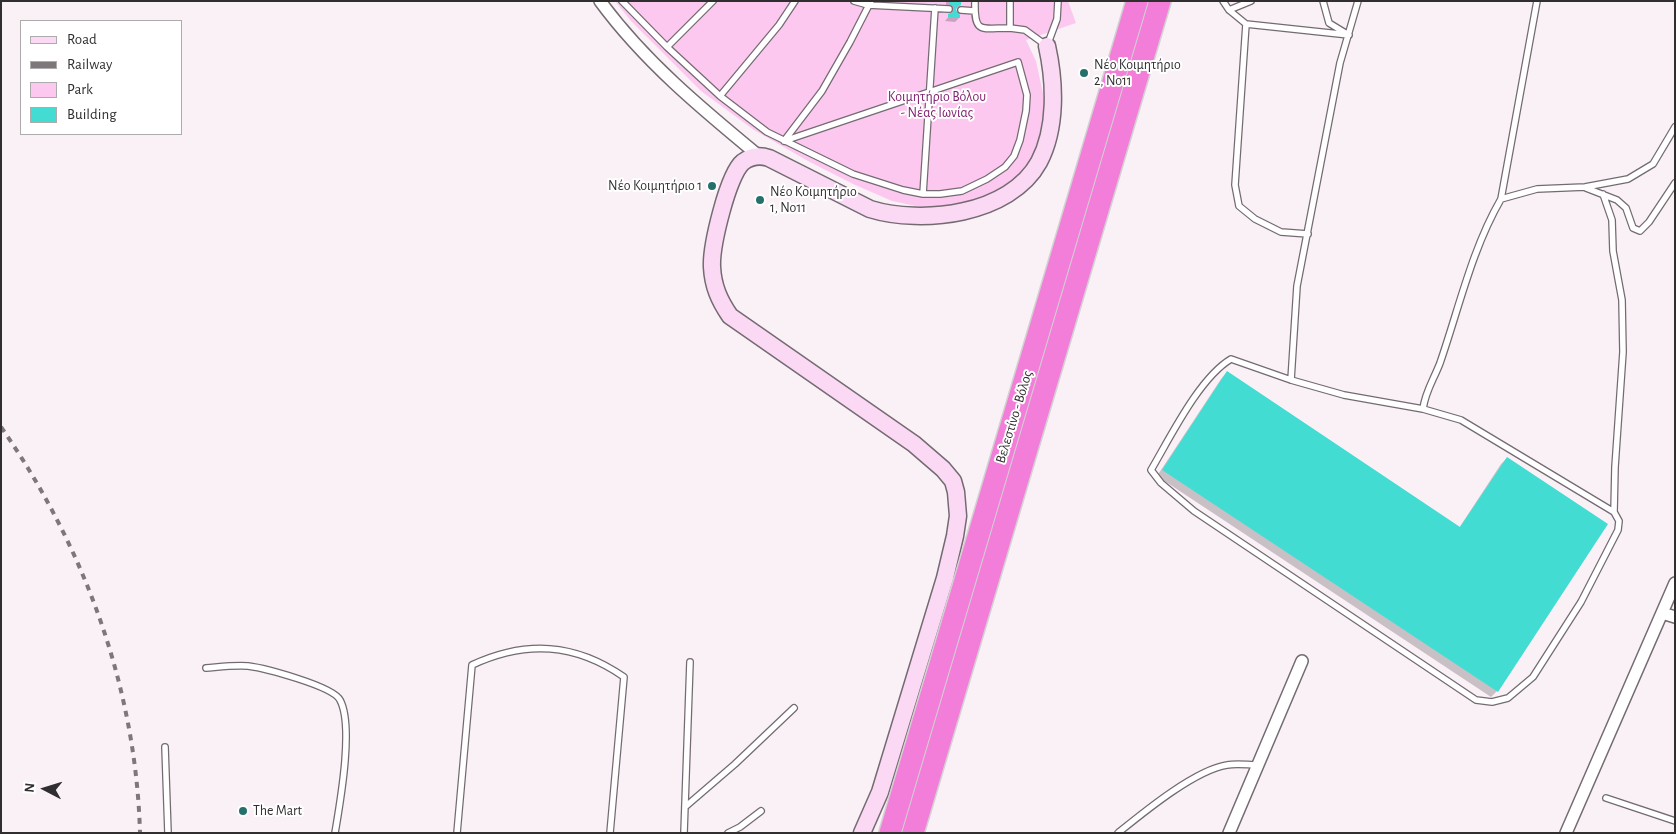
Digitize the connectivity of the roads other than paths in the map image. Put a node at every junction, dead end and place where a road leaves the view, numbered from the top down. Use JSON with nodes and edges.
{"nodes":[{"id":1,"x":600,"y":1,"type":"edge"},
{"id":2,"x":622,"y":1,"type":"edge"},
{"id":3,"x":713,"y":1,"type":"edge"},
{"id":4,"x":795,"y":1,"type":"edge"},
{"id":5,"x":854,"y":1,"type":"edge"},
{"id":6,"x":975,"y":1,"type":"edge"},
{"id":7,"x":1010,"y":1,"type":"edge"},
{"id":8,"x":1058,"y":1,"type":"edge"},
{"id":9,"x":1138,"y":1,"type":"edge"},
{"id":10,"x":1160,"y":1,"type":"edge"},
{"id":11,"x":1223,"y":1,"type":"edge"},
{"id":12,"x":1251,"y":1,"type":"edge"},
{"id":13,"x":1323,"y":1,"type":"edge"},
{"id":14,"x":1358,"y":1,"type":"edge"},
{"id":15,"x":1537,"y":1,"type":"edge"},
{"id":16,"x":870,"y":3,"type":"edge"},
{"id":17,"x":935,"y":8,"type":"junction"},
{"id":18,"x":949,"y":9,"type":"dead end"},
{"id":19,"x":961,"y":10,"type":"dead end"},
{"id":20,"x":1229,"y":10,"type":"junction"},
{"id":21,"x":974,"y":11,"type":"junction"},
{"id":22,"x":1246,"y":24,"type":"junction"},
{"id":23,"x":1010,"y":28,"type":"junction"},
{"id":24,"x":1348,"y":35,"type":"junction"},
{"id":25,"x":1047,"y":46,"type":"junction"},
{"id":26,"x":667,"y":47,"type":"junction"},
{"id":27,"x":929,"y":93,"type":"junction"},
{"id":28,"x":720,"y":96,"type":"junction"},
{"id":29,"x":1675,"y":127,"type":"edge"},
{"id":30,"x":784,"y":141,"type":"junction"},
{"id":31,"x":758,"y":156,"type":"junction"},
{"id":32,"x":1675,"y":183,"type":"edge"},
{"id":33,"x":1584,"y":187,"type":"junction"},
{"id":34,"x":923,"y":194,"type":"junction"},
{"id":35,"x":1603,"y":194,"type":"junction"},
{"id":36,"x":1500,"y":199,"type":"junction"},
{"id":37,"x":1308,"y":234,"type":"junction"},
{"id":38,"x":1291,"y":380,"type":"junction"},
{"id":39,"x":1422,"y":409,"type":"junction"},
{"id":40,"x":1614,"y":512,"type":"junction"},
{"id":41,"x":1675,"y":583,"type":"edge"},
{"id":42,"x":1662,"y":613,"type":"junction"},
{"id":43,"x":1675,"y":617,"type":"edge"},
{"id":44,"x":1302,"y":660,"type":"dead end"},
{"id":45,"x":690,"y":662,"type":"dead end"},
{"id":46,"x":206,"y":668,"type":"dead end"},
{"id":47,"x":794,"y":708,"type":"dead end"},
{"id":48,"x":166,"y":747,"type":"dead end"},
{"id":49,"x":1258,"y":765,"type":"junction"},
{"id":50,"x":1606,"y":798,"type":"dead end"},
{"id":51,"x":685,"y":808,"type":"junction"},
{"id":52,"x":761,"y":811,"type":"dead end"},
{"id":53,"x":1675,"y":821,"type":"edge"},
{"id":54,"x":168,"y":833,"type":"edge"},
{"id":55,"x":335,"y":833,"type":"edge"},
{"id":56,"x":457,"y":833,"type":"edge"},
{"id":57,"x":610,"y":833,"type":"edge"},
{"id":58,"x":684,"y":833,"type":"edge"},
{"id":59,"x":728,"y":833,"type":"edge"},
{"id":60,"x":862,"y":833,"type":"edge"},
{"id":61,"x":890,"y":833,"type":"edge"},
{"id":62,"x":913,"y":833,"type":"edge"},
{"id":63,"x":1118,"y":833,"type":"edge"},
{"id":64,"x":1229,"y":833,"type":"edge"},
{"id":65,"x":1566,"y":833,"type":"edge"}],
"edges":[{"from":1,"to":31,"type":"street"},
{"from":2,"to":26,"type":"lane"},
{"from":3,"to":26,"type":"lane"},
{"from":4,"to":28,"type":"lane"},
{"from":5,"to":16,"type":"lane"},
{"from":6,"to":21,"type":"lane"},
{"from":7,"to":23,"type":"lane"},
{"from":8,"to":25,"type":"lane"},
{"from":9,"to":61,"type":"highway","name":"Βελεστίνο - Βόλος"},
{"from":10,"to":62,"type":"highway","name":"Βελεστίνο - Βόλος"},
{"from":11,"to":20,"type":"lane"},
{"from":12,"to":20,"type":"lane"},
{"from":13,"to":24,"type":"lane"},
{"from":14,"to":24,"type":"lane"},
{"from":15,"to":36,"type":"lane"},
{"from":16,"to":17,"type":"lane"},
{"from":16,"to":30,"type":"lane"},
{"from":17,"to":18,"type":"lane"},
{"from":17,"to":27,"type":"lane"},
{"from":19,"to":21,"type":"lane"},
{"from":20,"to":22,"type":"lane"},
{"from":21,"to":23,"type":"lane"},
{"from":22,"to":24,"type":"lane"},
{"from":22,"to":37,"type":"lane"},
{"from":23,"to":25,"type":"lane"},
{"from":24,"to":37,"type":"lane"},
{"from":25,"to":31,"type":"street"},
{"from":26,"to":28,"type":"lane"},
{"from":27,"to":30,"type":"lane"},
{"from":27,"to":34,"type":"lane"},
{"from":27,"to":34,"type":"lane"},
{"from":28,"to":30,"type":"lane"},
{"from":29,"to":33,"type":"lane"},
{"from":30,"to":34,"type":"lane"},
{"from":31,"to":60,"type":"street"},
{"from":32,"to":35,"type":"lane"},
{"from":33,"to":35,"type":"lane"},
{"from":33,"to":36,"type":"lane"},
{"from":35,"to":40,"type":"lane"},
{"from":36,"to":39,"type":"lane"},
{"from":37,"to":38,"type":"lane"},
{"from":38,"to":39,"type":"lane"},
{"from":38,"to":40,"type":"lane"},
{"from":39,"to":40,"type":"lane"},
{"from":41,"to":42,"type":"street"},
{"from":42,"to":43,"type":"street"},
{"from":42,"to":65,"type":"street"},
{"from":44,"to":49,"type":"street"},
{"from":45,"to":51,"type":"lane"},
{"from":46,"to":55,"type":"lane"},
{"from":47,"to":51,"type":"lane"},
{"from":48,"to":54,"type":"lane"},
{"from":49,"to":63,"type":"lane"},
{"from":49,"to":64,"type":"street"},
{"from":50,"to":53,"type":"lane"},
{"from":51,"to":58,"type":"lane"},
{"from":52,"to":59,"type":"lane"},
{"from":56,"to":57,"type":"lane"}]}
